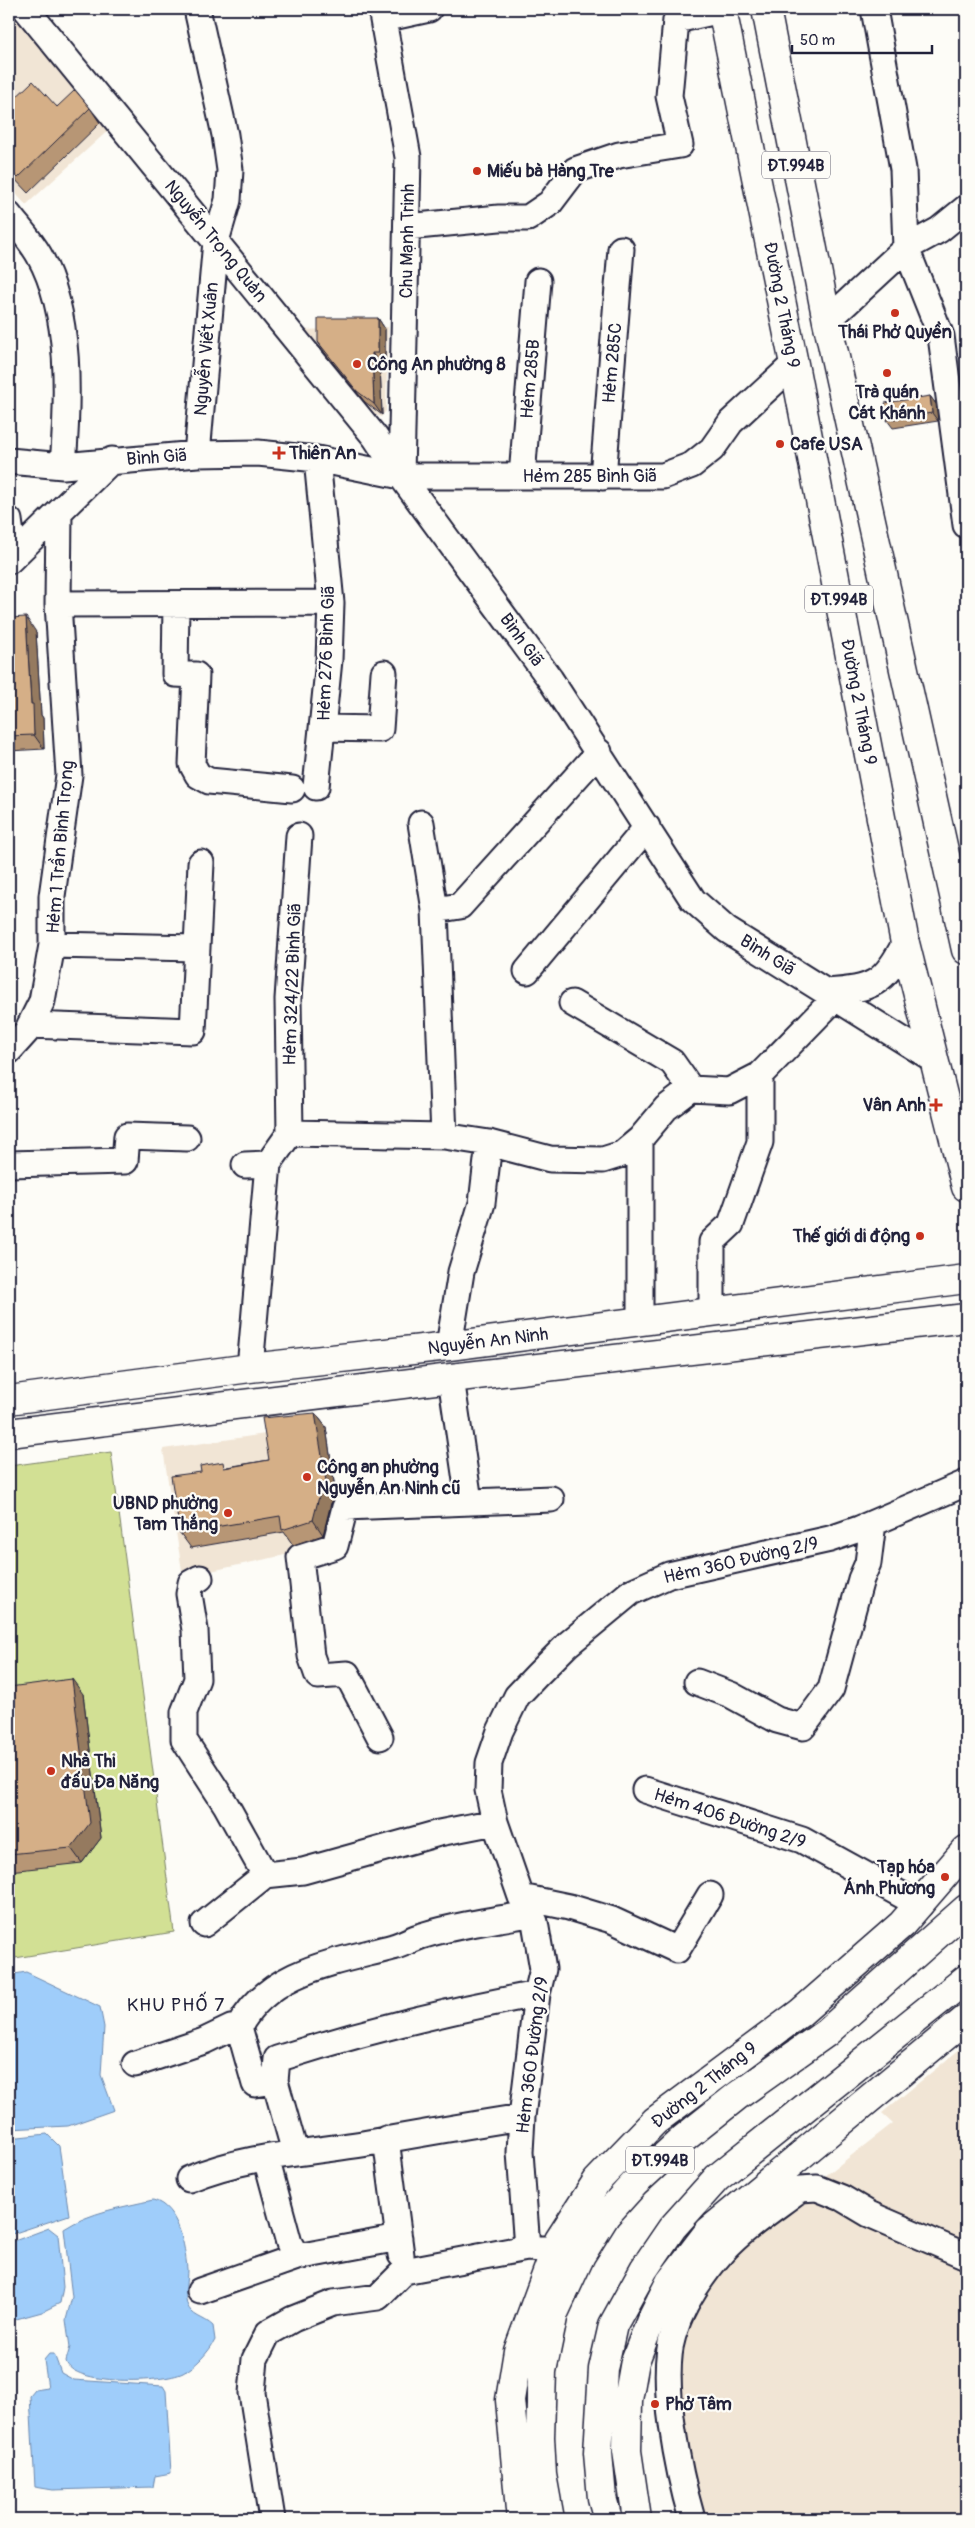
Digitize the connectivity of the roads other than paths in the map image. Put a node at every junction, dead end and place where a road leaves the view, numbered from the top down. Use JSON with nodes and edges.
{"nodes":[{"id":1,"x":26,"y":9,"type":"edge"},
{"id":2,"x":198,"y":9,"type":"edge"},
{"id":3,"x":429,"y":9,"type":"edge"},
{"id":4,"x":722,"y":9,"type":"edge"},
{"id":5,"x":766,"y":9,"type":"edge"},
{"id":6,"x":874,"y":9,"type":"edge"},
{"id":7,"x":382,"y":14,"type":"edge"},
{"id":8,"x":966,"y":208,"type":"edge"},
{"id":9,"x":9,"y":215,"type":"edge"},
{"id":10,"x":407,"y":227,"type":"junction"},
{"id":11,"x":216,"y":241,"type":"junction"},
{"id":12,"x":906,"y":248,"type":"junction"},
{"id":13,"x":621,"y":249,"type":"dead end"},
{"id":14,"x":538,"y":281,"type":"dead end"},
{"id":15,"x":827,"y":321,"type":"junction"},
{"id":16,"x":794,"y":364,"type":"junction"},
{"id":17,"x":196,"y":454,"type":"junction"},
{"id":18,"x":316,"y":459,"type":"junction"},
{"id":19,"x":112,"y":460,"type":"junction"},
{"id":20,"x":9,"y":461,"type":"edge"},
{"id":21,"x":63,"y":466,"type":"junction"},
{"id":22,"x":401,"y":476,"type":"junction"},
{"id":23,"x":522,"y":476,"type":"junction"},
{"id":24,"x":603,"y":477,"type":"junction"},
{"id":25,"x":59,"y":512,"type":"junction"},
{"id":26,"x":9,"y":520,"type":"edge"},
{"id":27,"x":966,"y":525,"type":"edge"},
{"id":28,"x":12,"y":558,"type":"edge"},
{"id":29,"x":331,"y":603,"type":"junction"},
{"id":30,"x":58,"y":604,"type":"junction"},
{"id":31,"x":176,"y":604,"type":"junction"},
{"id":32,"x":384,"y":673,"type":"dead end"},
{"id":33,"x":324,"y":728,"type":"junction"},
{"id":34,"x":599,"y":752,"type":"junction"},
{"id":35,"x":316,"y":787,"type":"dead end"},
{"id":36,"x":292,"y":789,"type":"dead end"},
{"id":37,"x":422,"y":823,"type":"dead end"},
{"id":38,"x":647,"y":827,"type":"junction"},
{"id":39,"x":299,"y":836,"type":"dead end"},
{"id":40,"x":201,"y":863,"type":"dead end"},
{"id":41,"x":435,"y":910,"type":"junction"},
{"id":42,"x":905,"y":943,"type":"junction"},
{"id":43,"x":52,"y":945,"type":"junction"},
{"id":44,"x":197,"y":948,"type":"junction"},
{"id":45,"x":966,"y":950,"type":"edge"},
{"id":46,"x":527,"y":971,"type":"dead end"},
{"id":47,"x":832,"y":995,"type":"junction"},
{"id":48,"x":572,"y":1003,"type":"dead end"},
{"id":49,"x":30,"y":1026,"type":"junction"},
{"id":50,"x":9,"y":1051,"type":"edge"},
{"id":51,"x":932,"y":1059,"type":"junction"},
{"id":52,"x":760,"y":1075,"type":"junction"},
{"id":53,"x":691,"y":1089,"type":"junction"},
{"id":54,"x":290,"y":1132,"type":"junction"},
{"id":55,"x":444,"y":1136,"type":"junction"},
{"id":56,"x":187,"y":1138,"type":"dead end"},
{"id":57,"x":640,"y":1139,"type":"junction"},
{"id":58,"x":489,"y":1143,"type":"junction"},
{"id":59,"x":9,"y":1164,"type":"edge"},
{"id":60,"x":966,"y":1187,"type":"edge"},
{"id":61,"x":966,"y":1279,"type":"edge"},
{"id":62,"x":712,"y":1312,"type":"junction"},
{"id":63,"x":966,"y":1318,"type":"edge"},
{"id":64,"x":640,"y":1320,"type":"junction"},
{"id":65,"x":449,"y":1346,"type":"junction"},
{"id":66,"x":250,"y":1368,"type":"junction"},
{"id":67,"x":451,"y":1378,"type":"junction"},
{"id":68,"x":9,"y":1400,"type":"edge"},
{"id":69,"x":9,"y":1433,"type":"edge"},
{"id":70,"x":966,"y":1483,"type":"edge"},
{"id":71,"x":551,"y":1499,"type":"dead end"},
{"id":72,"x":469,"y":1501,"type":"junction"},
{"id":73,"x":873,"y":1524,"type":"junction"},
{"id":74,"x":200,"y":1578,"type":"dead end"},
{"id":75,"x":697,"y":1682,"type":"dead end"},
{"id":76,"x":380,"y":1737,"type":"dead end"},
{"id":77,"x":645,"y":1790,"type":"dead end"},
{"id":78,"x":495,"y":1822,"type":"junction"},
{"id":79,"x":966,"y":1850,"type":"edge"},
{"id":80,"x":264,"y":1875,"type":"junction"},
{"id":81,"x":710,"y":1895,"type":"dead end"},
{"id":82,"x":920,"y":1904,"type":"junction"},
{"id":83,"x":525,"y":1906,"type":"junction"},
{"id":84,"x":966,"y":1909,"type":"edge"},
{"id":85,"x":204,"y":1924,"type":"dead end"},
{"id":86,"x":966,"y":1979,"type":"edge"},
{"id":87,"x":537,"y":1994,"type":"junction"},
{"id":88,"x":239,"y":2027,"type":"junction"},
{"id":89,"x":962,"y":2027,"type":"edge"},
{"id":90,"x":136,"y":2064,"type":"dead end"},
{"id":91,"x":276,"y":2081,"type":"junction"},
{"id":92,"x":522,"y":2117,"type":"junction"},
{"id":93,"x":386,"y":2139,"type":"junction"},
{"id":94,"x":295,"y":2152,"type":"junction"},
{"id":95,"x":266,"y":2158,"type":"junction"},
{"id":96,"x":190,"y":2179,"type":"dead end"},
{"id":97,"x":399,"y":2238,"type":"junction"},
{"id":98,"x":527,"y":2248,"type":"junction"},
{"id":99,"x":555,"y":2249,"type":"junction"},
{"id":100,"x":966,"y":2256,"type":"edge"},
{"id":101,"x":297,"y":2257,"type":"junction"},
{"id":102,"x":404,"y":2271,"type":"junction"},
{"id":103,"x":200,"y":2291,"type":"dead end"},
{"id":104,"x":272,"y":2519,"type":"edge"},
{"id":105,"x":524,"y":2519,"type":"edge"},
{"id":106,"x":550,"y":2519,"type":"edge"},
{"id":107,"x":608,"y":2519,"type":"edge"},
{"id":108,"x":637,"y":2519,"type":"edge"},
{"id":109,"x":692,"y":2519,"type":"edge"}],
"edges":[{"from":1,"to":11,"type":"street","name":"Nguyễn Trọng Quản"},
{"from":2,"to":11,"type":"street","name":"Nguyễn Viết Xuân"},
{"from":3,"to":7,"type":"street"},
{"from":4,"to":10,"type":"street"},
{"from":4,"to":16,"type":"main road","name":"Đường 2 Tháng 9","number":"ĐT.994B"},
{"from":5,"to":15,"type":"main road","number":"ĐT.994B"},
{"from":6,"to":12,"type":"street"},
{"from":7,"to":10,"type":"street","name":"Chu Mạnh Trinh"},
{"from":8,"to":12,"type":"street"},
{"from":9,"to":21,"type":"street"},
{"from":10,"to":22,"type":"street","name":"Chu Mạnh Trinh"},
{"from":11,"to":17,"type":"street","name":"Nguyễn Viết Xuân"},
{"from":11,"to":22,"type":"street","name":"Nguyễn Trọng Quản"},
{"from":12,"to":15,"type":"street"},
{"from":12,"to":27,"type":"street"},
{"from":13,"to":24,"type":"street","name":"Hẻm 285C"},
{"from":14,"to":23,"type":"street","name":"Hẻm 285B"},
{"from":15,"to":16,"type":"main road"},
{"from":15,"to":45,"type":"main road","number":"ĐT.994B"},
{"from":16,"to":24,"type":"street","name":"Hẻm 285 Bình Giã"},
{"from":16,"to":42,"type":"main road","name":"Đường 2 Tháng 9","number":"ĐT.994B"},
{"from":17,"to":18,"type":"street","name":"Bình Giã"},
{"from":17,"to":19,"type":"street","name":"Bình Giã"},
{"from":18,"to":22,"type":"street","name":"Bình Giã"},
{"from":18,"to":29,"type":"street","name":"Hẻm 276 Bình Giã"},
{"from":19,"to":21,"type":"street","name":"Bình Giã"},
{"from":19,"to":25,"type":"street"},
{"from":20,"to":21,"type":"street","name":"Bình Giã"},
{"from":22,"to":23,"type":"street","name":"Hẻm 285 Bình Giã"},
{"from":22,"to":34,"type":"street","name":"Bình Giã"},
{"from":23,"to":24,"type":"street","name":"Hẻm 285 Bình Giã"},
{"from":25,"to":28,"type":"street"},
{"from":25,"to":30,"type":"street","name":"Hẻm 1 Trần Bình Trọng"},
{"from":26,"to":28,"type":"street"},
{"from":29,"to":31,"type":"street"},
{"from":29,"to":33,"type":"street","name":"Hẻm 276 Bình Giã"},
{"from":30,"to":31,"type":"street"},
{"from":30,"to":43,"type":"street","name":"Hẻm 1 Trần Bình Trọng"},
{"from":31,"to":36,"type":"street"},
{"from":32,"to":33,"type":"street"},
{"from":33,"to":35,"type":"street","name":"Hẻm 276 Bình Giã"},
{"from":34,"to":38,"type":"street","name":"Bình Giã"},
{"from":34,"to":41,"type":"street"},
{"from":37,"to":41,"type":"street"},
{"from":38,"to":46,"type":"street"},
{"from":38,"to":47,"type":"street","name":"Bình Giã"},
{"from":39,"to":54,"type":"street","name":"Hẻm 324/22 Bình Giã"},
{"from":40,"to":44,"type":"street"},
{"from":41,"to":55,"type":"street"},
{"from":42,"to":47,"type":"street"},
{"from":42,"to":51,"type":"main road","name":"Đường 2 Tháng 9","number":"ĐT.994B"},
{"from":43,"to":44,"type":"street"},
{"from":43,"to":49,"type":"street","name":"Hẻm 1 Trần Bình Trọng"},
{"from":44,"to":49,"type":"street"},
{"from":47,"to":51,"type":"street","name":"Bình Giã"},
{"from":47,"to":52,"type":"street"},
{"from":48,"to":53,"type":"street"},
{"from":49,"to":50,"type":"street","name":"Hẻm 1 Trần Bình Trọng"},
{"from":51,"to":60,"type":"main road","name":"Đường 2 Tháng 9","number":"ĐT.994B"},
{"from":52,"to":53,"type":"street"},
{"from":52,"to":62,"type":"street"},
{"from":53,"to":57,"type":"street"},
{"from":54,"to":55,"type":"street"},
{"from":54,"to":66,"type":"street"},
{"from":55,"to":58,"type":"street"},
{"from":56,"to":59,"type":"street"},
{"from":57,"to":58,"type":"street"},
{"from":57,"to":64,"type":"street"},
{"from":58,"to":65,"type":"street"},
{"from":61,"to":62,"type":"main road","name":"Nguyễn An Ninh"},
{"from":62,"to":64,"type":"main road","name":"Nguyễn An Ninh"},
{"from":63,"to":67,"type":"main road","name":"Nguyễn An Ninh"},
{"from":64,"to":65,"type":"main road","name":"Nguyễn An Ninh"},
{"from":65,"to":66,"type":"main road","name":"Nguyễn An Ninh"},
{"from":66,"to":68,"type":"main road","name":"Nguyễn An Ninh"},
{"from":67,"to":69,"type":"main road","name":"Nguyễn An Ninh"},
{"from":67,"to":72,"type":"street"},
{"from":70,"to":73,"type":"street","name":"Hẻm 360 Đường 2/9"},
{"from":71,"to":72,"type":"street"},
{"from":72,"to":76,"type":"street"},
{"from":73,"to":75,"type":"street"},
{"from":73,"to":78,"type":"street","name":"Hẻm 360 Đường 2/9"},
{"from":74,"to":80,"type":"street"},
{"from":77,"to":82,"type":"street","name":"Hẻm 406 Đường 2/9"},
{"from":78,"to":80,"type":"street"},
{"from":78,"to":83,"type":"street","name":"Hẻm 360 Đường 2/9"},
{"from":79,"to":82,"type":"main road","name":"Đường 2 Tháng 9","number":"ĐT.994B"},
{"from":80,"to":85,"type":"street"},
{"from":81,"to":83,"type":"street"},
{"from":82,"to":99,"type":"main road","name":"Đường 2 Tháng 9","number":"ĐT.994B"},
{"from":83,"to":87,"type":"street","name":"Hẻm 360 Đường 2/9"},
{"from":83,"to":88,"type":"street"},
{"from":84,"to":106,"type":"main road","name":"Đường 2 Tháng 9","number":"ĐT.994B"},
{"from":86,"to":107,"type":"main road","number":"ĐT.994B"},
{"from":87,"to":91,"type":"street"},
{"from":87,"to":92,"type":"street","name":"Hẻm 360 Đường 2/9"},
{"from":88,"to":90,"type":"street"},
{"from":88,"to":91,"type":"street"},
{"from":89,"to":108,"type":"main road"},
{"from":91,"to":94,"type":"street"},
{"from":92,"to":93,"type":"street"},
{"from":92,"to":98,"type":"street","name":"Hẻm 360 Đường 2/9"},
{"from":93,"to":94,"type":"street"},
{"from":93,"to":97,"type":"street"},
{"from":94,"to":95,"type":"street"},
{"from":95,"to":96,"type":"street"},
{"from":95,"to":101,"type":"street"},
{"from":97,"to":101,"type":"street"},
{"from":97,"to":102,"type":"street"},
{"from":98,"to":99,"type":"street"},
{"from":98,"to":102,"type":"street"},
{"from":99,"to":105,"type":"main road","name":"Đường 2 Tháng 9","number":"ĐT.994B"},
{"from":100,"to":109,"type":"street"},
{"from":101,"to":103,"type":"street"},
{"from":102,"to":104,"type":"street"}]}
